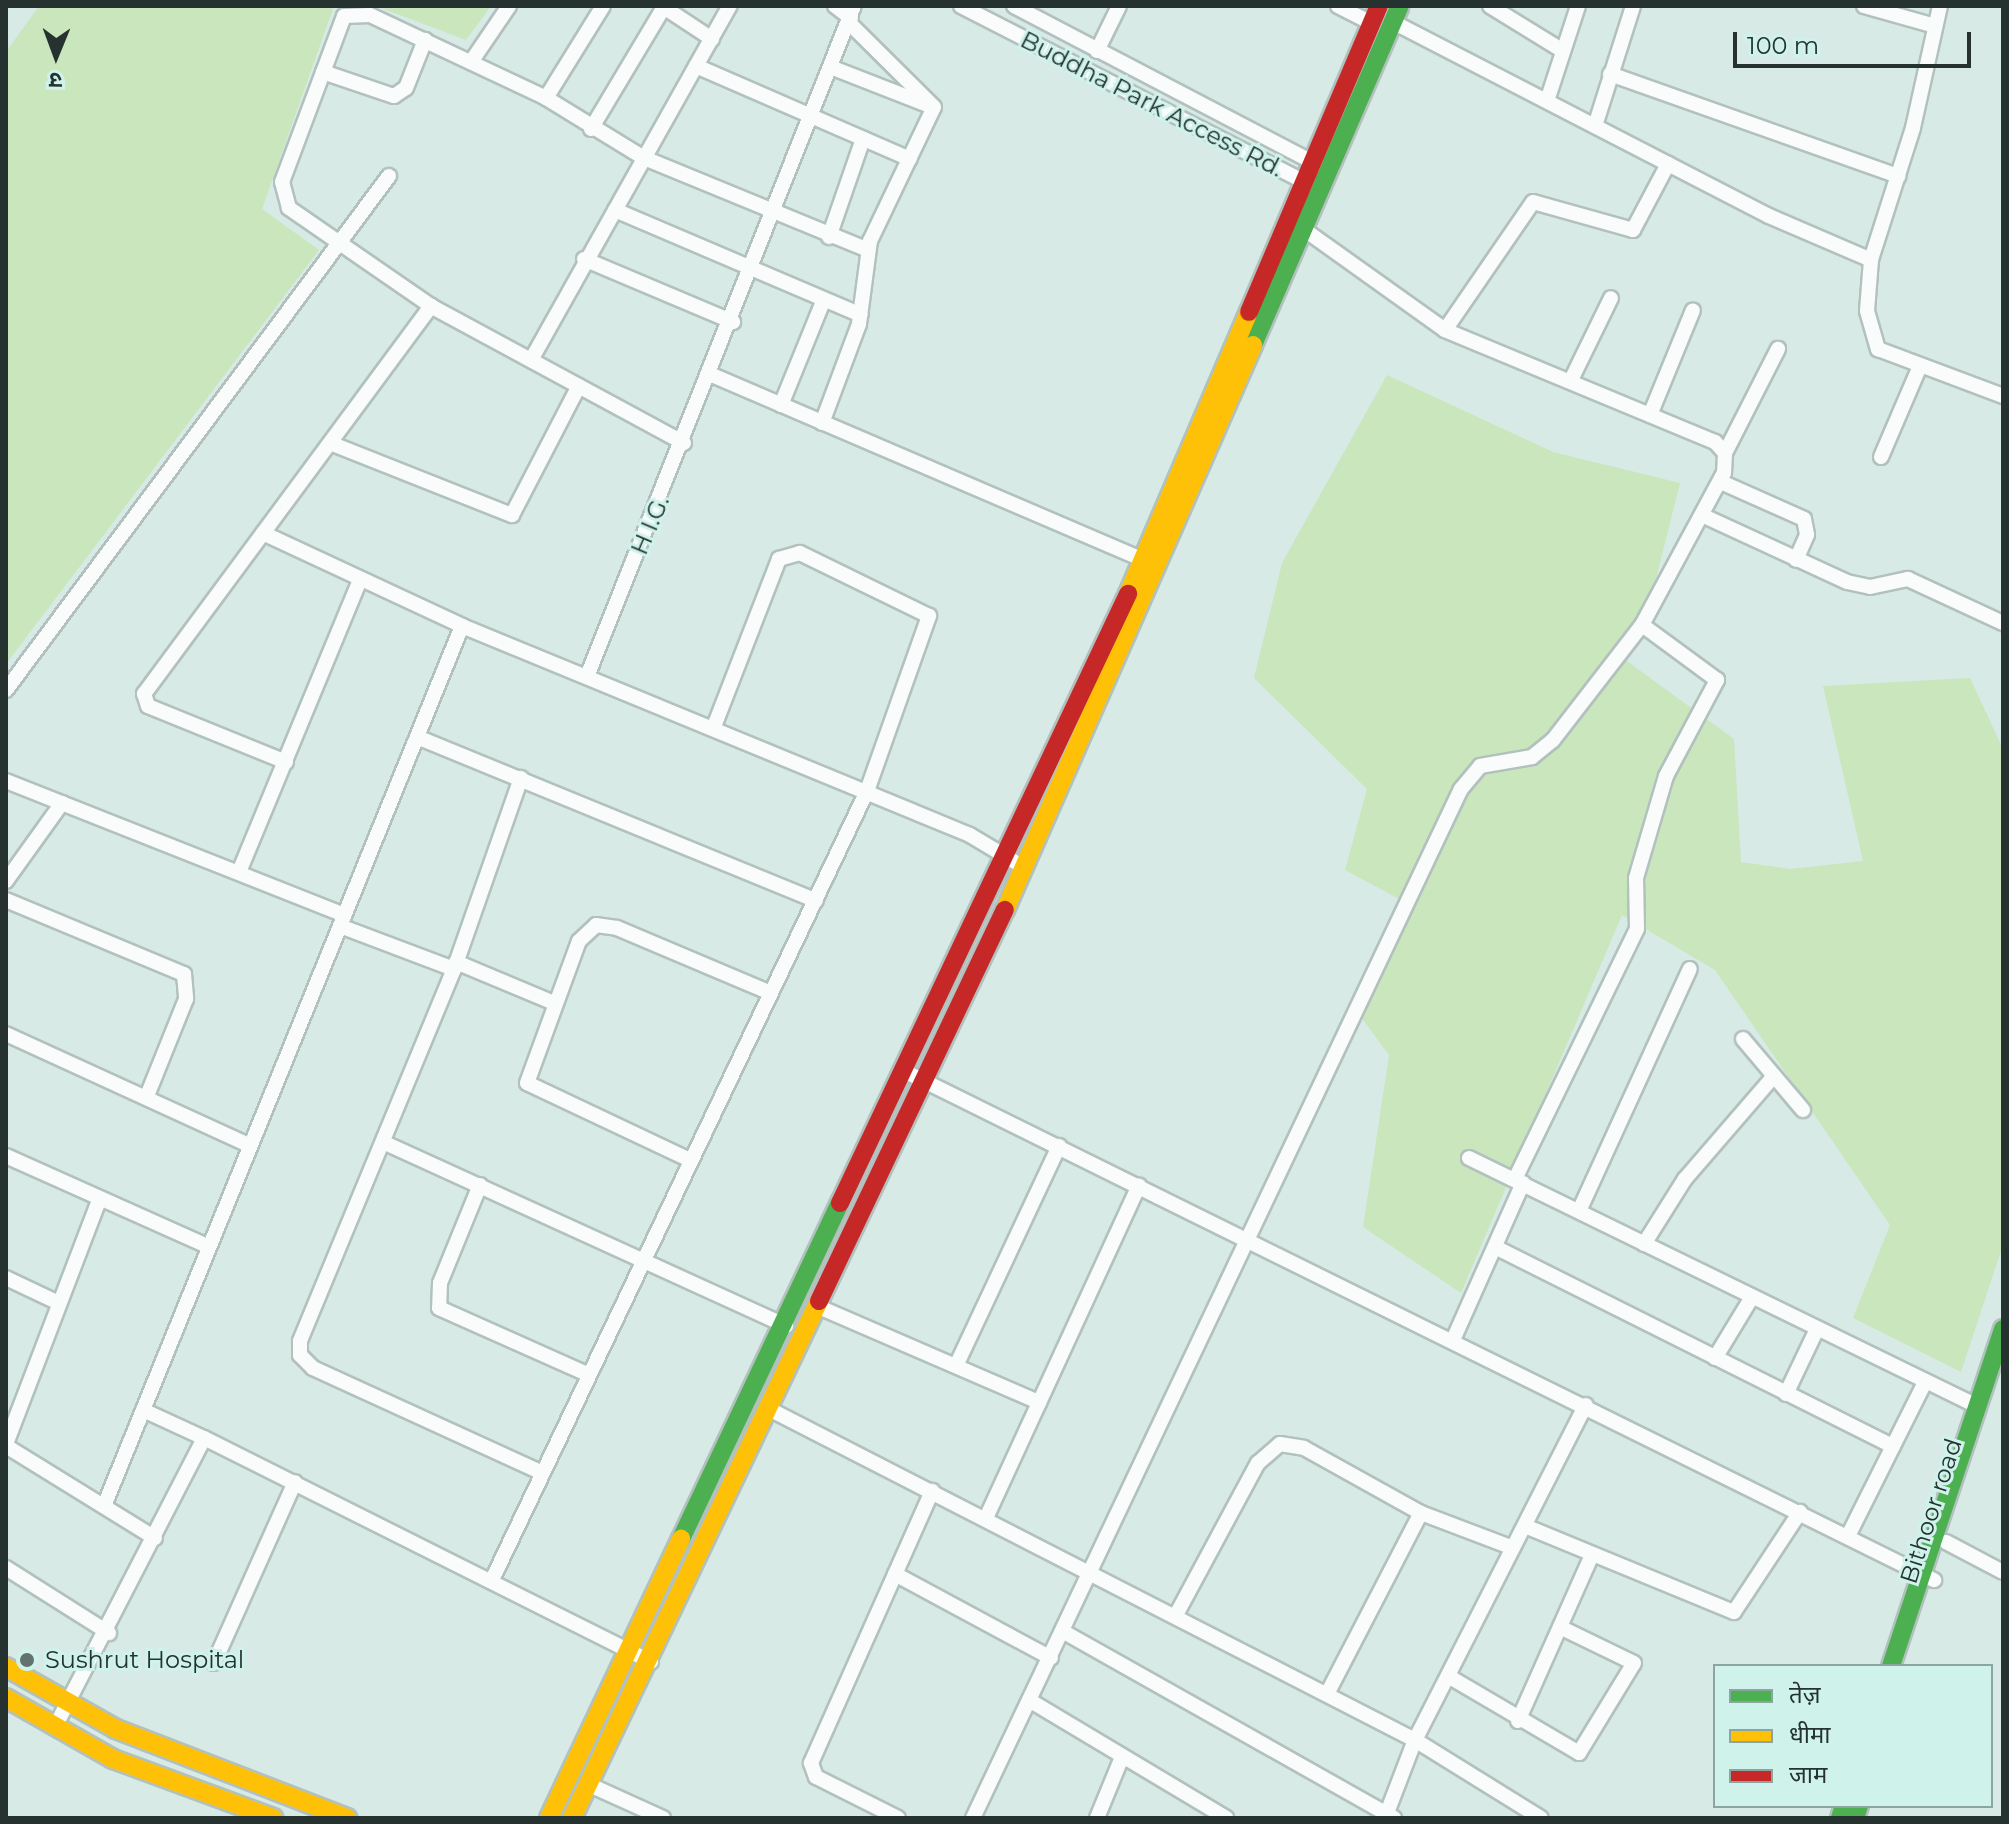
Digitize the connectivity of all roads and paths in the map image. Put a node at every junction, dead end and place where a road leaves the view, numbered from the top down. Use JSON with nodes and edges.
{"nodes":[{"id":1,"x":509,"y":6,"type":"edge"},
{"id":2,"x":603,"y":6,"type":"edge"},
{"id":3,"x":730,"y":6,"type":"edge"},
{"id":4,"x":835,"y":6,"type":"edge"},
{"id":5,"x":961,"y":6,"type":"edge"},
{"id":6,"x":1014,"y":6,"type":"edge"},
{"id":7,"x":1119,"y":6,"type":"edge"},
{"id":8,"x":1338,"y":6,"type":"edge"},
{"id":9,"x":1490,"y":6,"type":"edge"},
{"id":10,"x":1578,"y":6,"type":"edge"},
{"id":11,"x":1633,"y":6,"type":"edge"},
{"id":12,"x":1864,"y":6,"type":"edge"},
{"id":13,"x":1940,"y":6,"type":"edge"},
{"id":14,"x":663,"y":7,"type":"edge"},
{"id":15,"x":1375,"y":14,"type":"edge"},
{"id":16,"x":1396,"y":14,"type":"edge"},
{"id":17,"x":851,"y":15,"type":"edge"},
{"id":18,"x":1935,"y":26,"type":"junction"},
{"id":19,"x":712,"y":39,"type":"junction"},
{"id":20,"x":425,"y":40,"type":"junction"},
{"id":21,"x":1560,"y":49,"type":"junction"},
{"id":22,"x":1097,"y":51,"type":"junction"},
{"id":23,"x":471,"y":62,"type":"junction"},
{"id":24,"x":696,"y":66,"type":"junction"},
{"id":25,"x":833,"y":68,"type":"junction"},
{"id":26,"x":323,"y":72,"type":"junction"},
{"id":27,"x":1610,"y":74,"type":"junction"},
{"id":28,"x":546,"y":98,"type":"junction"},
{"id":29,"x":1547,"y":101,"type":"junction"},
{"id":30,"x":934,"y":107,"type":"junction"},
{"id":31,"x":813,"y":118,"type":"junction"},
{"id":32,"x":1595,"y":126,"type":"junction"},
{"id":33,"x":591,"y":129,"type":"junction"},
{"id":34,"x":863,"y":139,"type":"junction"},
{"id":35,"x":644,"y":158,"type":"junction"},
{"id":36,"x":910,"y":159,"type":"junction"},
{"id":37,"x":1310,"y":161,"type":"junction"},
{"id":38,"x":1668,"y":164,"type":"junction"},
{"id":39,"x":1330,"y":171,"type":"junction"},
{"id":40,"x":389,"y":176,"type":"dead end"},
{"id":41,"x":1898,"y":176,"type":"junction"},
{"id":42,"x":1301,"y":180,"type":"junction"},
{"id":43,"x":1322,"y":191,"type":"junction"},
{"id":44,"x":615,"y":210,"type":"junction"},
{"id":45,"x":773,"y":215,"type":"junction"},
{"id":46,"x":1305,"y":230,"type":"junction"},
{"id":47,"x":829,"y":237,"type":"junction"},
{"id":48,"x":340,"y":244,"type":"junction"},
{"id":49,"x":868,"y":250,"type":"junction"},
{"id":50,"x":584,"y":259,"type":"junction"},
{"id":51,"x":1871,"y":260,"type":"junction"},
{"id":52,"x":754,"y":269,"type":"junction"},
{"id":53,"x":1611,"y":298,"type":"dead end"},
{"id":54,"x":824,"y":299,"type":"junction"},
{"id":55,"x":431,"y":306,"type":"junction"},
{"id":56,"x":1693,"y":310,"type":"dead end"},
{"id":57,"x":861,"y":315,"type":"junction"},
{"id":58,"x":733,"y":322,"type":"junction"},
{"id":59,"x":1445,"y":330,"type":"junction"},
{"id":60,"x":1778,"y":349,"type":"dead end"},
{"id":61,"x":531,"y":360,"type":"junction"},
{"id":62,"x":1920,"y":366,"type":"junction"},
{"id":63,"x":712,"y":375,"type":"junction"},
{"id":64,"x":1571,"y":380,"type":"junction"},
{"id":65,"x":579,"y":386,"type":"junction"},
{"id":66,"x":2003,"y":396,"type":"edge"},
{"id":67,"x":781,"y":405,"type":"junction"},
{"id":68,"x":1650,"y":415,"type":"junction"},
{"id":69,"x":822,"y":423,"type":"junction"},
{"id":70,"x":330,"y":443,"type":"junction"},
{"id":71,"x":684,"y":443,"type":"junction"},
{"id":72,"x":1725,"y":453,"type":"junction"},
{"id":73,"x":1881,"y":457,"type":"dead end"},
{"id":74,"x":1721,"y":482,"type":"junction"},
{"id":75,"x":1706,"y":517,"type":"junction"},
{"id":76,"x":263,"y":533,"type":"junction"},
{"id":77,"x":1796,"y":560,"type":"junction"},
{"id":78,"x":1152,"y":565,"type":"junction"},
{"id":79,"x":360,"y":580,"type":"junction"},
{"id":80,"x":2003,"y":623,"type":"edge"},
{"id":81,"x":1642,"y":625,"type":"junction"},
{"id":82,"x":462,"y":626,"type":"junction"},
{"id":83,"x":588,"y":674,"type":"junction"},
{"id":84,"x":6,"y":690,"type":"edge"},
{"id":85,"x":713,"y":729,"type":"junction"},
{"id":86,"x":417,"y":737,"type":"junction"},
{"id":87,"x":286,"y":762,"type":"junction"},
{"id":88,"x":521,"y":778,"type":"junction"},
{"id":89,"x":6,"y":781,"type":"edge"},
{"id":90,"x":867,"y":791,"type":"junction"},
{"id":91,"x":62,"y":803,"type":"junction"},
{"id":92,"x":1006,"y":854,"type":"junction"},
{"id":93,"x":1025,"y":868,"type":"junction"},
{"id":94,"x":239,"y":872,"type":"junction"},
{"id":95,"x":6,"y":881,"type":"edge"},
{"id":96,"x":6,"y":900,"type":"edge"},
{"id":97,"x":816,"y":901,"type":"junction"},
{"id":98,"x":342,"y":920,"type":"junction"},
{"id":99,"x":455,"y":965,"type":"junction"},
{"id":100,"x":1690,"y":969,"type":"dead end"},
{"id":101,"x":771,"y":993,"type":"junction"},
{"id":102,"x":554,"y":1003,"type":"junction"},
{"id":103,"x":6,"y":1034,"type":"edge"},
{"id":104,"x":1743,"y":1039,"type":"dead end"},
{"id":105,"x":906,"y":1072,"type":"junction"},
{"id":106,"x":1774,"y":1076,"type":"junction"},
{"id":107,"x":924,"y":1080,"type":"junction"},
{"id":108,"x":147,"y":1096,"type":"junction"},
{"id":109,"x":1803,"y":1110,"type":"dead end"},
{"id":110,"x":385,"y":1143,"type":"junction"},
{"id":111,"x":251,"y":1146,"type":"junction"},
{"id":112,"x":1059,"y":1146,"type":"junction"},
{"id":113,"x":6,"y":1156,"type":"edge"},
{"id":114,"x":1469,"y":1158,"type":"dead end"},
{"id":115,"x":690,"y":1160,"type":"junction"},
{"id":116,"x":1519,"y":1181,"type":"junction"},
{"id":117,"x":480,"y":1185,"type":"junction"},
{"id":118,"x":1139,"y":1186,"type":"junction"},
{"id":119,"x":100,"y":1198,"type":"junction"},
{"id":120,"x":1579,"y":1211,"type":"junction"},
{"id":121,"x":1250,"y":1240,"type":"junction"},
{"id":122,"x":1644,"y":1244,"type":"junction"},
{"id":123,"x":209,"y":1247,"type":"junction"},
{"id":124,"x":1495,"y":1247,"type":"junction"},
{"id":125,"x":641,"y":1259,"type":"junction"},
{"id":126,"x":6,"y":1278,"type":"edge"},
{"id":127,"x":1752,"y":1297,"type":"junction"},
{"id":128,"x":59,"y":1303,"type":"junction"},
{"id":129,"x":819,"y":1307,"type":"junction"},
{"id":130,"x":786,"y":1326,"type":"junction"},
{"id":131,"x":1817,"y":1329,"type":"junction"},
{"id":132,"x":2003,"y":1329,"type":"edge"},
{"id":133,"x":1453,"y":1340,"type":"junction"},
{"id":134,"x":1715,"y":1358,"type":"junction"},
{"id":135,"x":956,"y":1366,"type":"junction"},
{"id":136,"x":2003,"y":1371,"type":"edge"},
{"id":137,"x":585,"y":1373,"type":"junction"},
{"id":138,"x":1925,"y":1382,"type":"junction"},
{"id":139,"x":1786,"y":1394,"type":"junction"},
{"id":140,"x":1039,"y":1402,"type":"junction"},
{"id":141,"x":1586,"y":1405,"type":"junction"},
{"id":142,"x":1977,"y":1406,"type":"junction"},
{"id":143,"x":143,"y":1410,"type":"junction"},
{"id":144,"x":771,"y":1410,"type":"junction"},
{"id":145,"x":204,"y":1438,"type":"junction"},
{"id":146,"x":6,"y":1445,"type":"edge"},
{"id":147,"x":1893,"y":1446,"type":"junction"},
{"id":148,"x":540,"y":1472,"type":"junction"},
{"id":149,"x":295,"y":1482,"type":"junction"},
{"id":150,"x":932,"y":1491,"type":"junction"},
{"id":151,"x":104,"y":1506,"type":"junction"},
{"id":152,"x":1800,"y":1512,"type":"junction"},
{"id":153,"x":1421,"y":1513,"type":"junction"},
{"id":154,"x":986,"y":1518,"type":"junction"},
{"id":155,"x":1525,"y":1526,"type":"junction"},
{"id":156,"x":1848,"y":1536,"type":"junction"},
{"id":157,"x":155,"y":1538,"type":"junction"},
{"id":158,"x":1946,"y":1542,"type":"junction"},
{"id":159,"x":1513,"y":1548,"type":"junction"},
{"id":160,"x":1592,"y":1555,"type":"junction"},
{"id":161,"x":6,"y":1568,"type":"edge"},
{"id":162,"x":1096,"y":1572,"type":"junction"},
{"id":163,"x":2003,"y":1572,"type":"edge"},
{"id":164,"x":895,"y":1574,"type":"junction"},
{"id":165,"x":1929,"y":1577,"type":"junction"},
{"id":166,"x":492,"y":1580,"type":"junction"},
{"id":167,"x":1176,"y":1615,"type":"junction"},
{"id":168,"x":1560,"y":1627,"type":"junction"},
{"id":169,"x":1064,"y":1632,"type":"junction"},
{"id":170,"x":109,"y":1633,"type":"junction"},
{"id":171,"x":633,"y":1653,"type":"junction"},
{"id":172,"x":1051,"y":1658,"type":"junction"},
{"id":173,"x":651,"y":1662,"type":"junction"},
{"id":174,"x":214,"y":1663,"type":"dead end"},
{"id":175,"x":1892,"y":1664,"type":"edge"},
{"id":176,"x":1906,"y":1664,"type":"edge"},
{"id":177,"x":6,"y":1667,"type":"edge"},
{"id":178,"x":1448,"y":1676,"type":"junction"},
{"id":179,"x":1327,"y":1694,"type":"junction"},
{"id":180,"x":6,"y":1698,"type":"edge"},
{"id":181,"x":1029,"y":1700,"type":"junction"},
{"id":182,"x":68,"y":1703,"type":"junction"},
{"id":183,"x":1518,"y":1721,"type":"junction"},
{"id":184,"x":55,"y":1727,"type":"junction"},
{"id":185,"x":1415,"y":1740,"type":"junction"},
{"id":186,"x":1122,"y":1757,"type":"junction"},
{"id":187,"x":592,"y":1786,"type":"junction"},
{"id":188,"x":1389,"y":1817,"type":"edge"},
{"id":189,"x":273,"y":1818,"type":"edge"},
{"id":190,"x":347,"y":1818,"type":"edge"},
{"id":191,"x":549,"y":1818,"type":"edge"},
{"id":192,"x":572,"y":1818,"type":"edge"},
{"id":193,"x":663,"y":1818,"type":"edge"},
{"id":194,"x":898,"y":1818,"type":"edge"},
{"id":195,"x":973,"y":1818,"type":"edge"},
{"id":196,"x":1097,"y":1818,"type":"edge"},
{"id":197,"x":1226,"y":1818,"type":"edge"},
{"id":198,"x":1541,"y":1818,"type":"edge"}],
"edges":[{"from":1,"to":23,"type":"street"},
{"from":2,"to":28,"type":"street"},
{"from":3,"to":19,"type":"street"},
{"from":4,"to":17,"type":"street"},
{"from":5,"to":42,"type":"street","name":"Buddha Park Access Rd."},
{"from":6,"to":22,"type":"street","name":"Buddha Park Access Rd."},
{"from":7,"to":22,"type":"street"},
{"from":8,"to":15,"type":"street"},
{"from":9,"to":21,"type":"street"},
{"from":10,"to":21,"type":"street"},
{"from":11,"to":27,"type":"street"},
{"from":12,"to":18,"type":"street"},
{"from":13,"to":18,"type":"street"},
{"from":14,"to":19,"type":"street"},
{"from":14,"to":33,"type":"street"},
{"from":15,"to":37,"type":"street"},
{"from":16,"to":29,"type":"street"},
{"from":16,"to":39,"type":"street"},
{"from":17,"to":25,"type":"street","name":"H I.G."},
{"from":17,"to":30,"type":"street"},
{"from":18,"to":41,"type":"street"},
{"from":19,"to":24,"type":"street"},
{"from":20,"to":23,"type":"street"},
{"from":20,"to":26,"type":"street"},
{"from":20,"to":26,"type":"street"},
{"from":21,"to":29,"type":"street"},
{"from":22,"to":37,"type":"street","name":"Buddha Park Access Rd."},
{"from":23,"to":28,"type":"street"},
{"from":24,"to":31,"type":"street"},
{"from":24,"to":35,"type":"street"},
{"from":25,"to":30,"type":"street"},
{"from":25,"to":31,"type":"street","name":"H I.G."},
{"from":26,"to":48,"type":"street"},
{"from":27,"to":32,"type":"street"},
{"from":27,"to":41,"type":"street"},
{"from":28,"to":33,"type":"street"},
{"from":29,"to":32,"type":"street"},
{"from":30,"to":36,"type":"street"},
{"from":31,"to":34,"type":"street"},
{"from":31,"to":45,"type":"street","name":"H I.G."},
{"from":32,"to":38,"type":"street"},
{"from":33,"to":35,"type":"street"},
{"from":34,"to":36,"type":"street"},
{"from":34,"to":47,"type":"street"},
{"from":35,"to":44,"type":"street"},
{"from":35,"to":45,"type":"street"},
{"from":36,"to":49,"type":"street"},
{"from":37,"to":39,"type":"street","name":"Buddha Park Access Rd."},
{"from":37,"to":42,"type":"street"},
{"from":38,"to":51,"type":"street"},
{"from":38,"to":59,"type":"street"},
{"from":39,"to":43,"type":"street"},
{"from":40,"to":48,"type":"street"},
{"from":41,"to":51,"type":"street"},
{"from":42,"to":43,"type":"street","name":"Buddha Park Access Rd."},
{"from":42,"to":78,"type":"street"},
{"from":43,"to":46,"type":"street"},
{"from":44,"to":50,"type":"street"},
{"from":44,"to":52,"type":"street"},
{"from":45,"to":47,"type":"street"},
{"from":45,"to":52,"type":"street","name":"H I.G."},
{"from":46,"to":59,"type":"street"},
{"from":46,"to":78,"type":"street"},
{"from":47,"to":49,"type":"street"},
{"from":48,"to":55,"type":"street"},
{"from":48,"to":84,"type":"street"},
{"from":49,"to":57,"type":"street"},
{"from":50,"to":58,"type":"street"},
{"from":50,"to":61,"type":"street"},
{"from":51,"to":62,"type":"street"},
{"from":52,"to":54,"type":"street"},
{"from":52,"to":58,"type":"street","name":"H I.G."},
{"from":53,"to":64,"type":"street"},
{"from":54,"to":57,"type":"street"},
{"from":54,"to":67,"type":"street"},
{"from":55,"to":61,"type":"street"},
{"from":55,"to":70,"type":"street"},
{"from":56,"to":68,"type":"street"},
{"from":57,"to":69,"type":"street"},
{"from":58,"to":63,"type":"street","name":"H I.G."},
{"from":59,"to":64,"type":"street"},
{"from":60,"to":72,"type":"street"},
{"from":61,"to":65,"type":"street"},
{"from":62,"to":66,"type":"street"},
{"from":62,"to":73,"type":"street"},
{"from":63,"to":67,"type":"street"},
{"from":63,"to":71,"type":"street","name":"H I.G."},
{"from":64,"to":68,"type":"street"},
{"from":65,"to":70,"type":"street"},
{"from":65,"to":71,"type":"street"},
{"from":67,"to":69,"type":"street"},
{"from":68,"to":72,"type":"street"},
{"from":69,"to":78,"type":"street"},
{"from":70,"to":76,"type":"street"},
{"from":71,"to":83,"type":"street","name":"H I.G."},
{"from":72,"to":74,"type":"street"},
{"from":74,"to":75,"type":"street"},
{"from":74,"to":77,"type":"street"},
{"from":75,"to":77,"type":"street"},
{"from":75,"to":81,"type":"street"},
{"from":76,"to":79,"type":"street"},
{"from":76,"to":87,"type":"street"},
{"from":77,"to":80,"type":"street"},
{"from":78,"to":92,"type":"street"},
{"from":78,"to":93,"type":"street"},
{"from":79,"to":82,"type":"street"},
{"from":79,"to":87,"type":"street"},
{"from":81,"to":116,"type":"street"},
{"from":81,"to":121,"type":"street"},
{"from":82,"to":83,"type":"street"},
{"from":82,"to":86,"type":"street"},
{"from":83,"to":85,"type":"street"},
{"from":85,"to":90,"type":"street"},
{"from":85,"to":90,"type":"street"},
{"from":86,"to":88,"type":"street"},
{"from":86,"to":98,"type":"street"},
{"from":87,"to":94,"type":"street"},
{"from":88,"to":97,"type":"street"},
{"from":88,"to":99,"type":"street"},
{"from":89,"to":91,"type":"street"},
{"from":90,"to":92,"type":"street"},
{"from":90,"to":97,"type":"street"},
{"from":91,"to":94,"type":"street"},
{"from":91,"to":95,"type":"street"},
{"from":92,"to":93,"type":"street"},
{"from":92,"to":105,"type":"street"},
{"from":93,"to":107,"type":"street"},
{"from":94,"to":98,"type":"street"},
{"from":96,"to":108,"type":"street"},
{"from":97,"to":101,"type":"street"},
{"from":98,"to":99,"type":"street"},
{"from":98,"to":111,"type":"street"},
{"from":99,"to":102,"type":"street"},
{"from":99,"to":110,"type":"street"},
{"from":100,"to":120,"type":"street"},
{"from":101,"to":102,"type":"street"},
{"from":101,"to":115,"type":"street"},
{"from":102,"to":115,"type":"street"},
{"from":103,"to":108,"type":"street"},
{"from":104,"to":106,"type":"street"},
{"from":105,"to":107,"type":"street"},
{"from":105,"to":130,"type":"street"},
{"from":106,"to":109,"type":"street"},
{"from":106,"to":122,"type":"street"},
{"from":107,"to":112,"type":"street"},
{"from":107,"to":129,"type":"street"},
{"from":108,"to":111,"type":"street"},
{"from":110,"to":117,"type":"street"},
{"from":110,"to":148,"type":"street"},
{"from":111,"to":123,"type":"street"},
{"from":112,"to":118,"type":"street"},
{"from":112,"to":135,"type":"street"},
{"from":113,"to":119,"type":"street"},
{"from":114,"to":116,"type":"street"},
{"from":115,"to":125,"type":"street"},
{"from":116,"to":120,"type":"street"},
{"from":116,"to":124,"type":"street"},
{"from":117,"to":125,"type":"street"},
{"from":117,"to":137,"type":"street"},
{"from":118,"to":121,"type":"street"},
{"from":118,"to":140,"type":"street"},
{"from":119,"to":123,"type":"street"},
{"from":119,"to":128,"type":"street"},
{"from":120,"to":122,"type":"street"},
{"from":121,"to":133,"type":"street"},
{"from":121,"to":162,"type":"street"},
{"from":122,"to":127,"type":"street"},
{"from":123,"to":143,"type":"street"},
{"from":124,"to":133,"type":"street"},
{"from":124,"to":134,"type":"street"},
{"from":125,"to":130,"type":"street"},
{"from":125,"to":137,"type":"street"},
{"from":126,"to":128,"type":"street"},
{"from":127,"to":131,"type":"street"},
{"from":127,"to":134,"type":"street"},
{"from":128,"to":146,"type":"street"},
{"from":129,"to":135,"type":"street"},
{"from":129,"to":144,"type":"street"},
{"from":130,"to":171,"type":"street"},
{"from":131,"to":138,"type":"street"},
{"from":131,"to":139,"type":"street"},
{"from":132,"to":142,"type":"street"},
{"from":133,"to":141,"type":"street"},
{"from":134,"to":139,"type":"street"},
{"from":135,"to":140,"type":"street"},
{"from":136,"to":158,"type":"street","name":"Bithoor road"},
{"from":137,"to":148,"type":"street"},
{"from":138,"to":142,"type":"street"},
{"from":138,"to":147,"type":"street"},
{"from":139,"to":147,"type":"street"},
{"from":140,"to":154,"type":"street"},
{"from":141,"to":152,"type":"street"},
{"from":141,"to":155,"type":"street"},
{"from":142,"to":165,"type":"street"},
{"from":143,"to":145,"type":"street"},
{"from":143,"to":151,"type":"street"},
{"from":144,"to":150,"type":"street"},
{"from":144,"to":173,"type":"street"},
{"from":145,"to":149,"type":"street"},
{"from":145,"to":157,"type":"street"},
{"from":146,"to":151,"type":"street"},
{"from":147,"to":156,"type":"street"},
{"from":148,"to":166,"type":"street"},
{"from":149,"to":166,"type":"street"},
{"from":149,"to":174,"type":"street"},
{"from":150,"to":154,"type":"street"},
{"from":150,"to":164,"type":"street"},
{"from":151,"to":157,"type":"street"},
{"from":152,"to":156,"type":"street"},
{"from":152,"to":160,"type":"street"},
{"from":153,"to":159,"type":"street"},
{"from":153,"to":167,"type":"street"},
{"from":153,"to":179,"type":"street"},
{"from":154,"to":162,"type":"street"},
{"from":155,"to":159,"type":"street"},
{"from":155,"to":160,"type":"street"},
{"from":156,"to":165,"type":"street"},
{"from":157,"to":170,"type":"street"},
{"from":158,"to":163,"type":"street"},
{"from":158,"to":165,"type":"street","name":"Bithoor road"},
{"from":159,"to":178,"type":"street"},
{"from":160,"to":168,"type":"street"},
{"from":161,"to":170,"type":"street"},
{"from":162,"to":167,"type":"street"},
{"from":162,"to":169,"type":"street"},
{"from":164,"to":172,"type":"street"},
{"from":164,"to":194,"type":"street"},
{"from":165,"to":175,"type":"street"},
{"from":165,"to":176,"type":"street","name":"Bithoor road"},
{"from":166,"to":171,"type":"street"},
{"from":167,"to":179,"type":"street"},
{"from":168,"to":183,"type":"street"},
{"from":168,"to":183,"type":"street"},
{"from":169,"to":172,"type":"street"},
{"from":169,"to":188,"type":"street"},
{"from":170,"to":182,"type":"street"},
{"from":171,"to":173,"type":"street"},
{"from":171,"to":191,"type":"street"},
{"from":172,"to":181,"type":"street"},
{"from":173,"to":187,"type":"street"},
{"from":177,"to":182,"type":"street"},
{"from":178,"to":183,"type":"street"},
{"from":178,"to":185,"type":"street"},
{"from":179,"to":185,"type":"street"},
{"from":180,"to":184,"type":"street"},
{"from":181,"to":186,"type":"street"},
{"from":181,"to":195,"type":"street"},
{"from":182,"to":184,"type":"street"},
{"from":182,"to":190,"type":"street"},
{"from":184,"to":189,"type":"street"},
{"from":185,"to":188,"type":"street"},
{"from":185,"to":198,"type":"street"},
{"from":186,"to":196,"type":"street"},
{"from":186,"to":197,"type":"street"},
{"from":187,"to":192,"type":"street"},
{"from":187,"to":193,"type":"street"}]}
